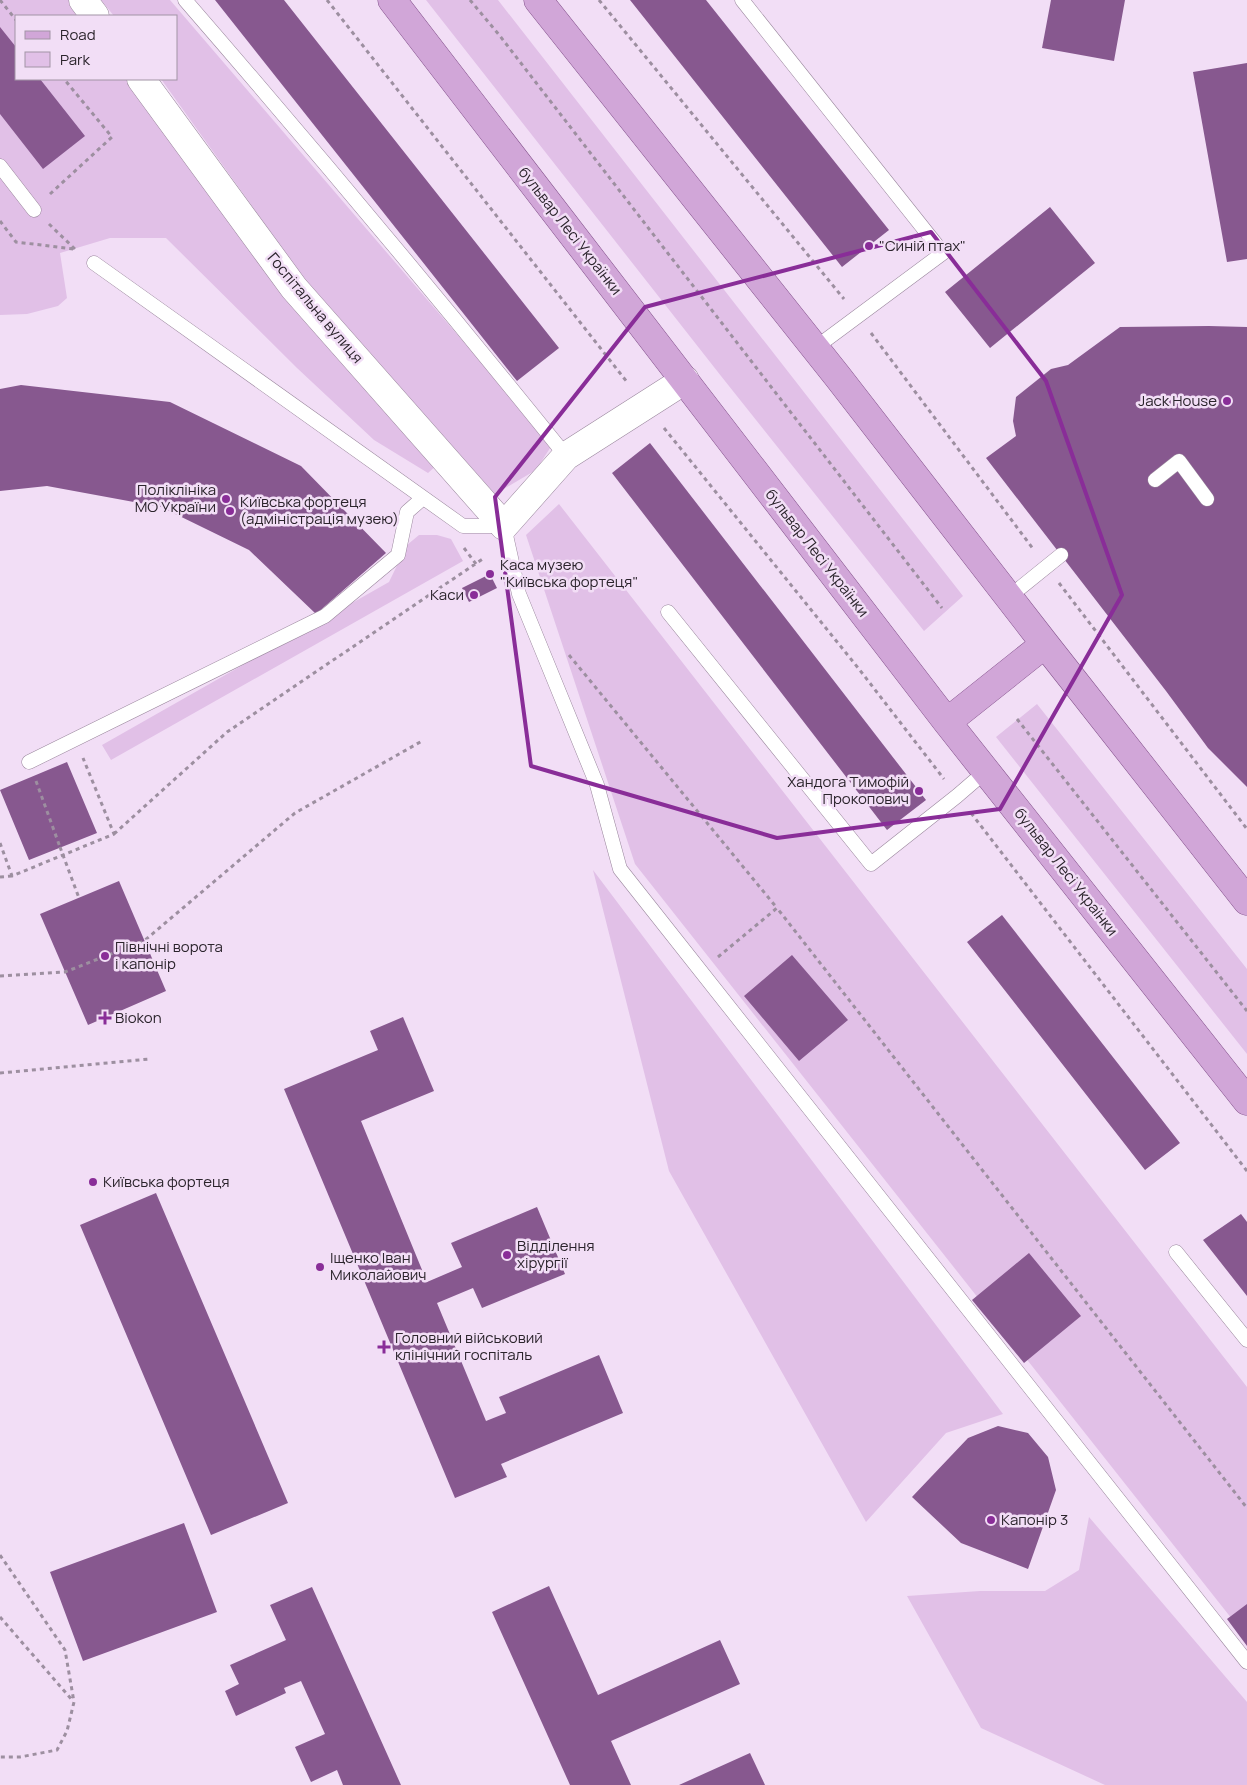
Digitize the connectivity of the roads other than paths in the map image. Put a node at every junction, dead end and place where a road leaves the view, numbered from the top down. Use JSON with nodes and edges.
{"nodes":[{"id":1,"x":83,"y":0,"type":"edge"},
{"id":2,"x":185,"y":0,"type":"edge"},
{"id":3,"x":392,"y":0,"type":"edge"},
{"id":4,"x":538,"y":0,"type":"edge"},
{"id":5,"x":742,"y":0,"type":"edge"},
{"id":6,"x":94,"y":15,"type":"edge"},
{"id":7,"x":142,"y":80,"type":"edge"},
{"id":8,"x":0,"y":166,"type":"edge"},
{"id":9,"x":34,"y":210,"type":"road end"},
{"id":10,"x":94,"y":263,"type":"dead end"},
{"id":11,"x":815,"y":348,"type":"junction"},
{"id":12,"x":685,"y":380,"type":"junction"},
{"id":13,"x":566,"y":456,"type":"junction"},
{"id":14,"x":1155,"y":480,"type":"dead end"},
{"id":15,"x":424,"y":498,"type":"junction"},
{"id":16,"x":1208,"y":499,"type":"dead end"},
{"id":17,"x":504,"y":526,"type":"junction"},
{"id":18,"x":1061,"y":556,"type":"dead end"},
{"id":19,"x":1008,"y":598,"type":"junction"},
{"id":20,"x":668,"y":612,"type":"dead end"},
{"id":21,"x":1045,"y":644,"type":"junction"},
{"id":22,"x":947,"y":722,"type":"junction"},
{"id":23,"x":29,"y":762,"type":"road end"},
{"id":24,"x":986,"y":771,"type":"junction"},
{"id":25,"x":1247,"y":901,"type":"edge"},
{"id":26,"x":1247,"y":1101,"type":"edge"},
{"id":27,"x":1176,"y":1252,"type":"dead end"},
{"id":28,"x":1247,"y":1340,"type":"edge"},
{"id":29,"x":1247,"y":1662,"type":"edge"}],
"edges":[{"from":1,"to":6,"type":"street"},
{"from":2,"to":13,"type":"lane"},
{"from":3,"to":12,"type":"main road","name":"бульвар Лесі Українки"},
{"from":4,"to":11,"type":"main road"},
{"from":5,"to":11,"type":"lane"},
{"from":7,"to":17,"type":"street","name":"Госпітальна вулиця"},
{"from":8,"to":9,"type":"lane"},
{"from":10,"to":15,"type":"lane"},
{"from":11,"to":19,"type":"main road"},
{"from":12,"to":13,"type":"street"},
{"from":12,"to":22,"type":"main road","name":"бульвар Лесі Українки"},
{"from":13,"to":17,"type":"street"},
{"from":14,"to":16,"type":"lane"},
{"from":15,"to":17,"type":"lane"},
{"from":15,"to":23,"type":"lane"},
{"from":17,"to":29,"type":"lane"},
{"from":18,"to":19,"type":"lane"},
{"from":19,"to":21,"type":"main road"},
{"from":20,"to":24,"type":"lane"},
{"from":21,"to":22,"type":"main road"},
{"from":21,"to":25,"type":"main road"},
{"from":22,"to":24,"type":"main road","name":"бульвар Лесі Українки"},
{"from":24,"to":26,"type":"main road","name":"бульвар Лесі Українки"},
{"from":27,"to":28,"type":"lane"}]}
